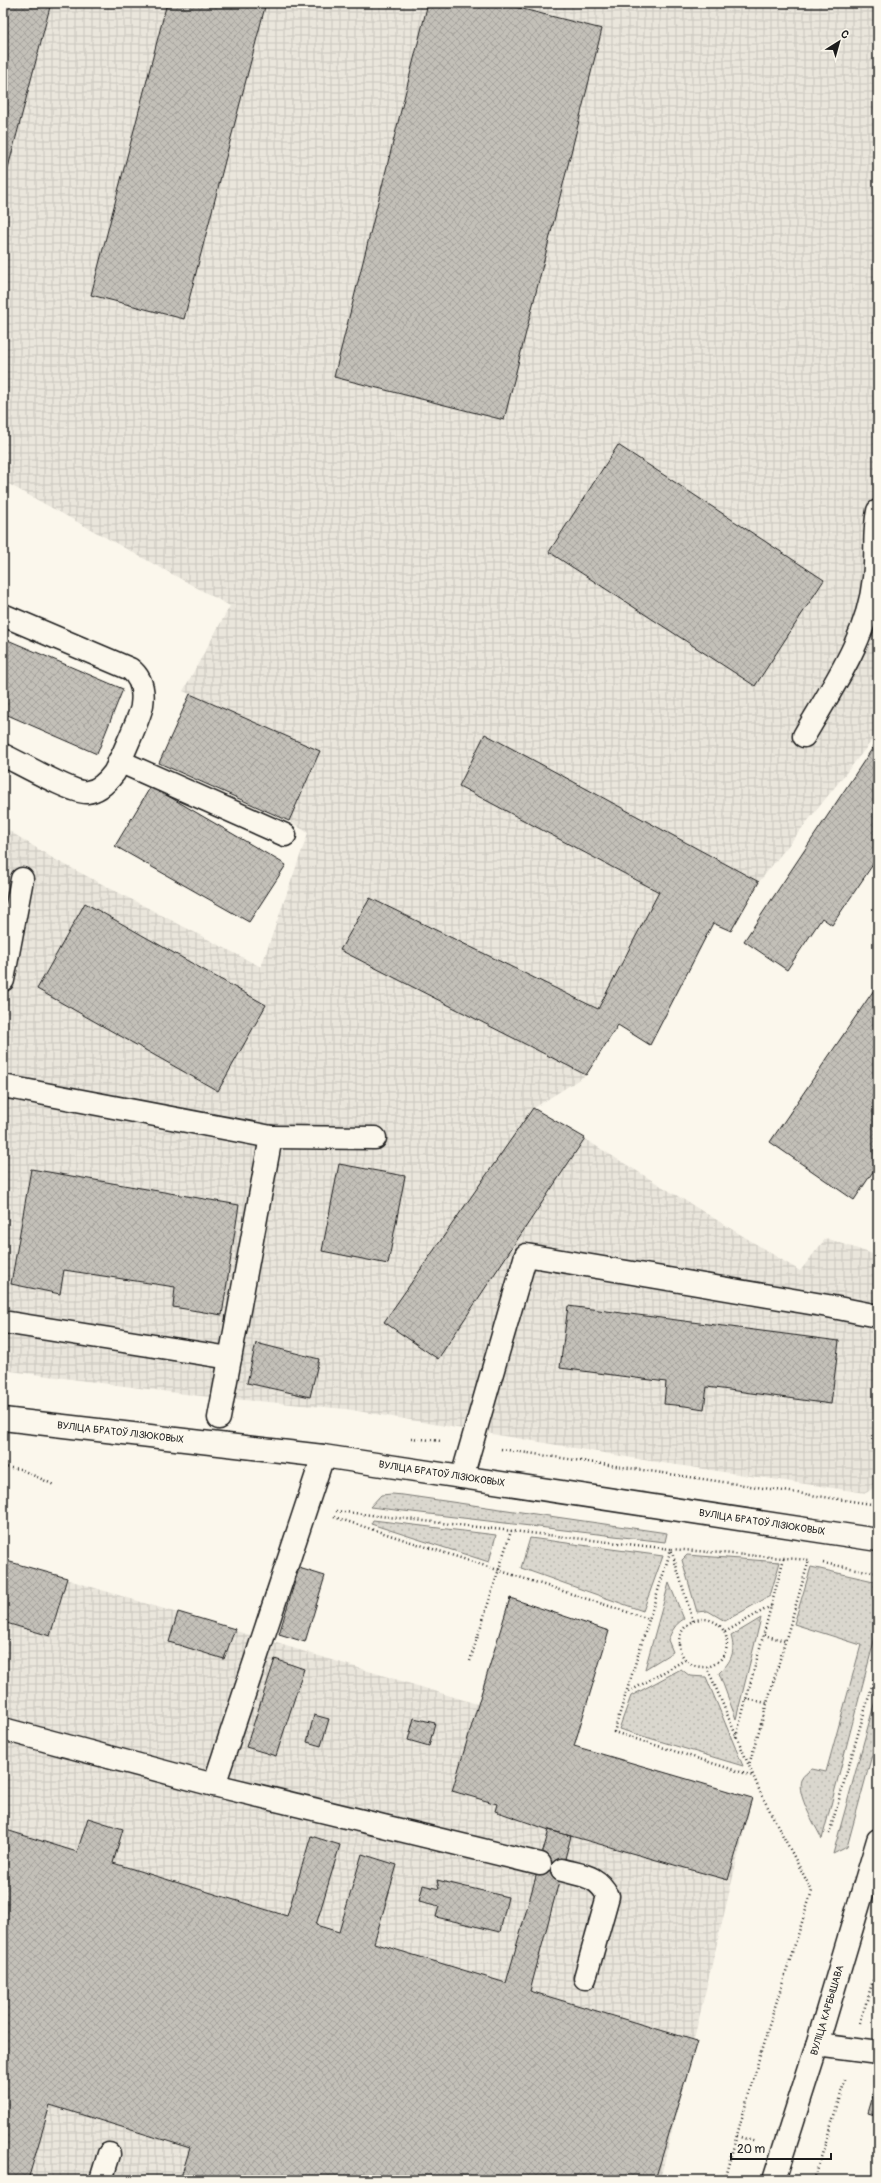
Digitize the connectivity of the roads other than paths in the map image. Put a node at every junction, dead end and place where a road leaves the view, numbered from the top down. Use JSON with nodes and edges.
{"nodes":[{"id":1,"x":878,"y":512,"type":"edge"},
{"id":2,"x":3,"y":615,"type":"edge"},
{"id":3,"x":804,"y":736,"type":"dead end"},
{"id":4,"x":3,"y":756,"type":"edge"},
{"id":5,"x":119,"y":761,"type":"junction"},
{"id":6,"x":285,"y":835,"type":"dead end"},
{"id":7,"x":22,"y":879,"type":"dead end"},
{"id":8,"x":3,"y":980,"type":"edge"},
{"id":9,"x":3,"y":1086,"type":"edge"},
{"id":10,"x":271,"y":1137,"type":"junction"},
{"id":11,"x":375,"y":1138,"type":"dead end"},
{"id":12,"x":878,"y":1316,"type":"edge"},
{"id":13,"x":3,"y":1322,"type":"edge"},
{"id":14,"x":230,"y":1358,"type":"junction"},
{"id":15,"x":219,"y":1418,"type":"dead end"},
{"id":16,"x":3,"y":1419,"type":"edge"},
{"id":17,"x":323,"y":1456,"type":"junction"},
{"id":18,"x":462,"y":1477,"type":"junction"},
{"id":19,"x":878,"y":1540,"type":"edge"},
{"id":20,"x":3,"y":1729,"type":"edge"},
{"id":21,"x":214,"y":1784,"type":"junction"},
{"id":22,"x":878,"y":1840,"type":"edge"},
{"id":23,"x":540,"y":1864,"type":"dead end"},
{"id":24,"x":562,"y":1870,"type":"dead end"},
{"id":25,"x":585,"y":1978,"type":"dead end"},
{"id":26,"x":817,"y":2045,"type":"junction"},
{"id":27,"x":878,"y":2053,"type":"edge"},
{"id":28,"x":110,"y":2154,"type":"dead end"},
{"id":29,"x":101,"y":2180,"type":"edge"},
{"id":30,"x":774,"y":2180,"type":"edge"}],
"edges":[{"from":1,"to":3,"type":"street"},
{"from":2,"to":5,"type":"street"},
{"from":4,"to":5,"type":"street"},
{"from":5,"to":6,"type":"street"},
{"from":7,"to":8,"type":"street"},
{"from":9,"to":10,"type":"street"},
{"from":10,"to":11,"type":"street"},
{"from":10,"to":14,"type":"street"},
{"from":12,"to":18,"type":"street"},
{"from":13,"to":14,"type":"street"},
{"from":14,"to":15,"type":"street"},
{"from":16,"to":17,"type":"street","name":"ВУЛІЦА БРАТОЎ ЛІЗЮКОВЫХ"},
{"from":17,"to":18,"type":"street","name":"ВУЛІЦА БРАТОЎ ЛІЗЮКОВЫХ"},
{"from":17,"to":21,"type":"street"},
{"from":18,"to":19,"type":"street","name":"ВУЛІЦА БРАТОЎ ЛІЗЮКОВЫХ"},
{"from":20,"to":21,"type":"street"},
{"from":21,"to":23,"type":"street"},
{"from":22,"to":26,"type":"street","name":"ВУЛІЦА КАРБЫШАВА"},
{"from":24,"to":25,"type":"street"},
{"from":26,"to":27,"type":"street"},
{"from":26,"to":30,"type":"street","name":"ВУЛІЦА КАРБЫШАВА"},
{"from":28,"to":29,"type":"street"}]}
